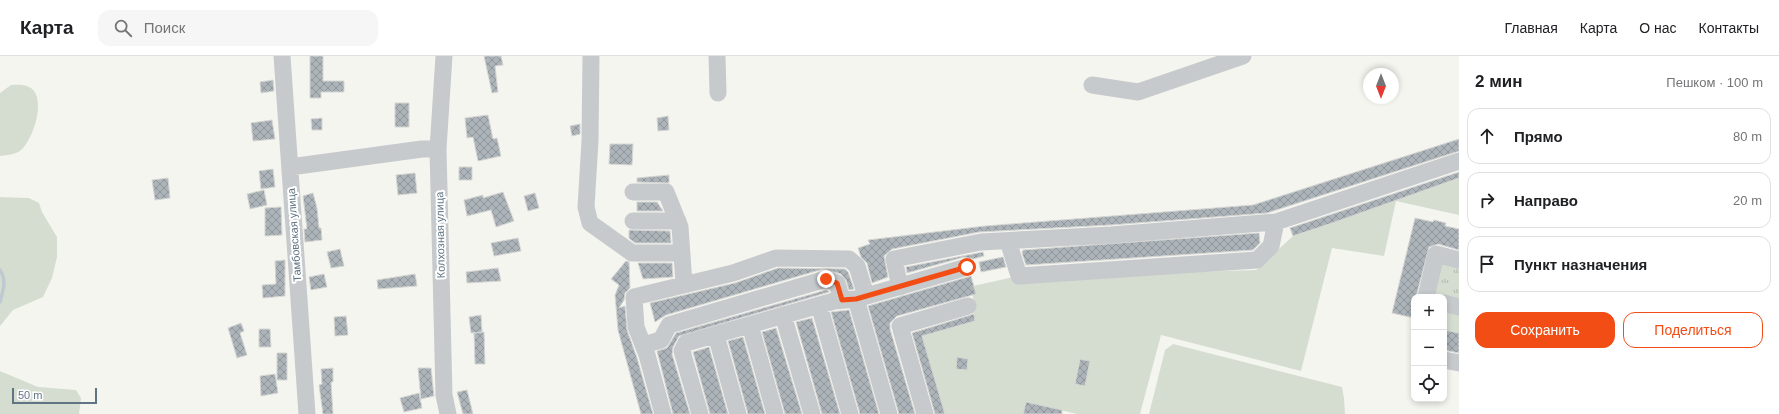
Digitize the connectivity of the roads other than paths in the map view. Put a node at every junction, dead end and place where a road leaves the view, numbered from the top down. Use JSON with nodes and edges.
{"nodes":[{"id":1,"x":282,"y":56,"type":"edge"},
{"id":2,"x":444,"y":56,"type":"edge"},
{"id":3,"x":591,"y":56,"type":"edge"},
{"id":4,"x":717,"y":56,"type":"edge"},
{"id":5,"x":1242,"y":56,"type":"edge"},
{"id":6,"x":1092,"y":85,"type":"dead end"},
{"id":7,"x":718,"y":93,"type":"dead end"},
{"id":8,"x":438,"y":149,"type":"junction"},
{"id":9,"x":1459,"y":160,"type":"edge"},
{"id":10,"x":290,"y":167,"type":"junction"},
{"id":11,"x":634,"y":192,"type":"dead end"},
{"id":12,"x":633,"y":221,"type":"dead end"},
{"id":13,"x":678,"y":221,"type":"junction"},
{"id":14,"x":1276,"y":222,"type":"junction"},
{"id":15,"x":1008,"y":241,"type":"junction"},
{"id":16,"x":682,"y":253,"type":"junction"},
{"id":17,"x":1459,"y":260,"type":"edge"},
{"id":18,"x":967,"y":267,"type":"dead end"},
{"id":19,"x":684,"y":284,"type":"junction"},
{"id":20,"x":900,"y":287,"type":"junction"},
{"id":21,"x":1427,"y":294,"type":"edge"},
{"id":22,"x":855,"y":299,"type":"junction"},
{"id":23,"x":1447,"y":304,"type":"edge"},
{"id":24,"x":819,"y":305,"type":"junction"},
{"id":25,"x":968,"y":306,"type":"dead end"},
{"id":26,"x":1459,"y":307,"type":"edge"},
{"id":27,"x":783,"y":315,"type":"junction"},
{"id":28,"x":750,"y":325,"type":"junction"},
{"id":29,"x":716,"y":335,"type":"junction"},
{"id":30,"x":643,"y":345,"type":"junction"},
{"id":31,"x":1447,"y":361,"type":"edge"},
{"id":32,"x":1459,"y":363,"type":"edge"},
{"id":33,"x":307,"y":414,"type":"edge"},
{"id":34,"x":448,"y":414,"type":"edge"},
{"id":35,"x":664,"y":414,"type":"edge"},
{"id":36,"x":700,"y":414,"type":"edge"},
{"id":37,"x":738,"y":414,"type":"edge"},
{"id":38,"x":775,"y":414,"type":"edge"},
{"id":39,"x":812,"y":414,"type":"edge"},
{"id":40,"x":850,"y":414,"type":"edge"},
{"id":41,"x":889,"y":414,"type":"edge"},
{"id":42,"x":925,"y":414,"type":"edge"}],
"edges":[{"from":1,"to":10,"type":"street","name":"Тамбовская улица"},
{"from":2,"to":8,"type":"street","name":"Колхозная улица"},
{"from":3,"to":16,"type":"street"},
{"from":4,"to":7,"type":"street"},
{"from":5,"to":6,"type":"street"},
{"from":8,"to":10,"type":"street"},
{"from":8,"to":34,"type":"street","name":"Колхозная улица"},
{"from":9,"to":14,"type":"street"},
{"from":10,"to":33,"type":"street","name":"Тамбовская улица"},
{"from":11,"to":13,"type":"street"},
{"from":12,"to":13,"type":"street"},
{"from":13,"to":16,"type":"street"},
{"from":14,"to":15,"type":"street"},
{"from":14,"to":15,"type":"street"},
{"from":15,"to":20,"type":"street"},
{"from":16,"to":19,"type":"street"},
{"from":17,"to":21,"type":"street"},
{"from":18,"to":20,"type":"street"},
{"from":19,"to":22,"type":"street"},
{"from":19,"to":30,"type":"street"},
{"from":20,"to":22,"type":"street"},
{"from":22,"to":24,"type":"street"},
{"from":22,"to":30,"type":"street"},
{"from":22,"to":41,"type":"street"},
{"from":23,"to":26,"type":"street"},
{"from":24,"to":27,"type":"street"},
{"from":24,"to":40,"type":"street"},
{"from":25,"to":42,"type":"street"},
{"from":27,"to":28,"type":"street"},
{"from":27,"to":39,"type":"street"},
{"from":28,"to":29,"type":"street"},
{"from":28,"to":38,"type":"street"},
{"from":29,"to":36,"type":"street"},
{"from":29,"to":37,"type":"street"},
{"from":30,"to":35,"type":"street"},
{"from":31,"to":32,"type":"street"}]}
